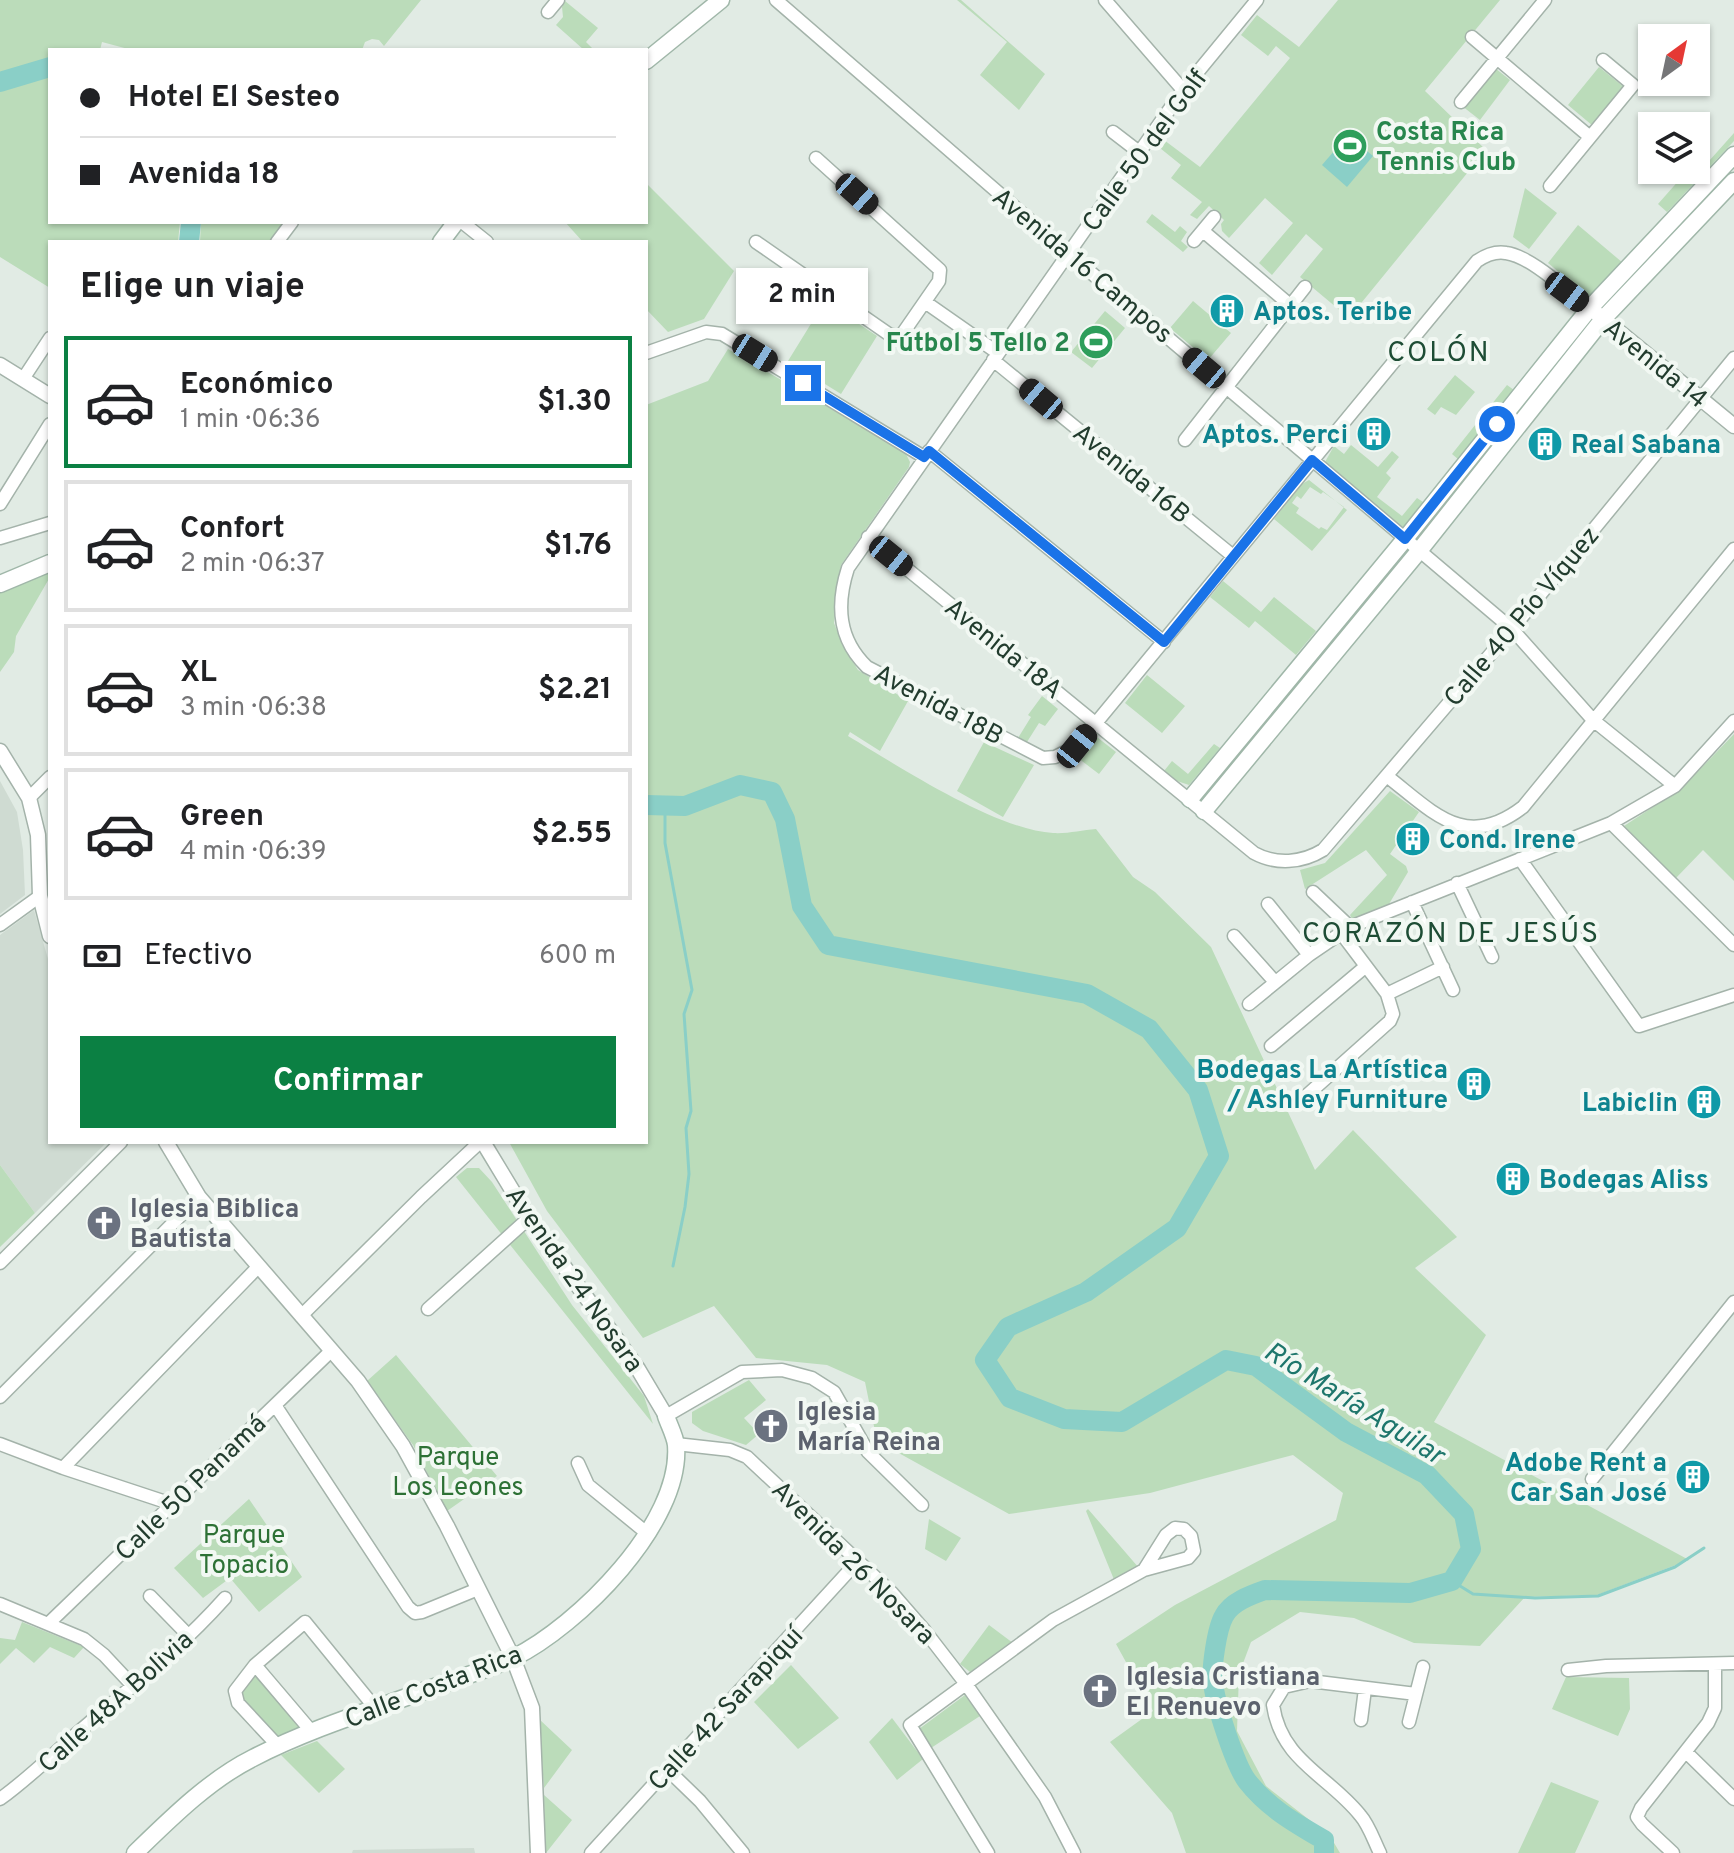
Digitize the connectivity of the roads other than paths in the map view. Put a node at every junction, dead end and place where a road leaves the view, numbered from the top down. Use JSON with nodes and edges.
{"nodes":[{"id":1,"x":558,"y":0,"type":"edge"},
{"id":2,"x":721,"y":0,"type":"edge"},
{"id":3,"x":776,"y":0,"type":"edge"},
{"id":4,"x":1105,"y":0,"type":"edge"},
{"id":5,"x":1257,"y":0,"type":"edge"},
{"id":6,"x":1545,"y":0,"type":"edge"},
{"id":7,"x":548,"y":12,"type":"dead end"},
{"id":8,"x":1472,"y":37,"type":"dead end"},
{"id":9,"x":1497,"y":58,"type":"junction"},
{"id":10,"x":648,"y":59,"type":"edge"},
{"id":11,"x":1603,"y":60,"type":"dead end"},
{"id":12,"x":1183,"y":90,"type":"junction"},
{"id":13,"x":1461,"y":102,"type":"dead end"},
{"id":14,"x":1113,"y":132,"type":"dead end"},
{"id":15,"x":1590,"y":137,"type":"junction"},
{"id":16,"x":1139,"y":152,"type":"junction"},
{"id":17,"x":1734,"y":155,"type":"edge"},
{"id":18,"x":816,"y":158,"type":"dead end"},
{"id":19,"x":1734,"y":181,"type":"edge"},
{"id":20,"x":1550,"y":186,"type":"dead end"},
{"id":21,"x":1214,"y":217,"type":"dead end"},
{"id":22,"x":457,"y":224,"type":"edge"},
{"id":23,"x":462,"y":224,"type":"edge"},
{"id":24,"x":443,"y":240,"type":"edge"},
{"id":25,"x":484,"y":240,"type":"edge"},
{"id":26,"x":756,"y":242,"type":"dead end"},
{"id":27,"x":1069,"y":254,"type":"junction"},
{"id":28,"x":1305,"y":287,"type":"dead end"},
{"id":29,"x":925,"y":302,"type":"junction"},
{"id":30,"x":1290,"y":305,"type":"junction"},
{"id":31,"x":1596,"y":314,"type":"junction"},
{"id":32,"x":48,"y":341,"type":"edge"},
{"id":33,"x":648,"y":352,"type":"edge"},
{"id":34,"x":996,"y":356,"type":"junction"},
{"id":35,"x":1734,"y":358,"type":"edge"},
{"id":36,"x":0,"y":365,"type":"edge"},
{"id":37,"x":23,"y":379,"type":"junction"},
{"id":38,"x":1226,"y":387,"type":"junction"},
{"id":39,"x":48,"y":395,"type":"edge"},
{"id":40,"x":1701,"y":399,"type":"junction"},
{"id":41,"x":1734,"y":426,"type":"edge"},
{"id":42,"x":48,"y":427,"type":"edge"},
{"id":43,"x":1185,"y":440,"type":"dead end"},
{"id":44,"x":926,"y":454,"type":"junction"},
{"id":45,"x":1312,"y":460,"type":"junction"},
{"id":46,"x":0,"y":504,"type":"edge"},
{"id":47,"x":48,"y":524,"type":"edge"},
{"id":48,"x":868,"y":537,"type":"junction"},
{"id":49,"x":0,"y":538,"type":"edge"},
{"id":50,"x":1405,"y":539,"type":"junction"},
{"id":51,"x":1734,"y":549,"type":"edge"},
{"id":52,"x":1419,"y":551,"type":"junction"},
{"id":53,"x":1233,"y":556,"type":"junction"},
{"id":54,"x":48,"y":564,"type":"edge"},
{"id":55,"x":0,"y":584,"type":"edge"},
{"id":56,"x":1512,"y":629,"type":"junction"},
{"id":57,"x":1164,"y":642,"type":"junction"},
{"id":58,"x":1593,"y":720,"type":"junction"},
{"id":59,"x":1734,"y":721,"type":"edge"},
{"id":60,"x":1096,"y":722,"type":"junction"},
{"id":61,"x":0,"y":751,"type":"edge"},
{"id":62,"x":1388,"y":777,"type":"junction"},
{"id":63,"x":46,"y":781,"type":"edge"},
{"id":64,"x":21,"y":784,"type":"junction"},
{"id":65,"x":1675,"y":786,"type":"junction"},
{"id":66,"x":29,"y":798,"type":"junction"},
{"id":67,"x":1190,"y":799,"type":"junction"},
{"id":68,"x":1204,"y":811,"type":"junction"},
{"id":69,"x":1611,"y":823,"type":"junction"},
{"id":70,"x":1520,"y":859,"type":"junction"},
{"id":71,"x":1297,"y":860,"type":"joint"},
{"id":72,"x":1457,"y":883,"type":"junction"},
{"id":73,"x":1313,"y":892,"type":"dead end"},
{"id":74,"x":40,"y":896,"type":"junction"},
{"id":75,"x":1412,"y":902,"type":"junction"},
{"id":76,"x":1268,"y":904,"type":"dead end"},
{"id":77,"x":0,"y":925,"type":"edge"},
{"id":78,"x":48,"y":928,"type":"edge"},
{"id":79,"x":1345,"y":930,"type":"junction"},
{"id":80,"x":1234,"y":936,"type":"dead end"},
{"id":81,"x":1734,"y":945,"type":"edge"},
{"id":82,"x":1309,"y":955,"type":"junction"},
{"id":83,"x":1492,"y":957,"type":"dead end"},
{"id":84,"x":1365,"y":967,"type":"junction"},
{"id":85,"x":1443,"y":967,"type":"junction"},
{"id":86,"x":1275,"y":982,"type":"junction"},
{"id":87,"x":1453,"y":990,"type":"dead end"},
{"id":88,"x":1387,"y":994,"type":"junction"},
{"id":89,"x":1734,"y":995,"type":"edge"},
{"id":90,"x":1249,"y":1004,"type":"dead end"},
{"id":91,"x":1271,"y":1046,"type":"dead end"},
{"id":92,"x":1306,"y":1096,"type":"dead end"},
{"id":93,"x":119,"y":1144,"type":"edge"},
{"id":94,"x":167,"y":1144,"type":"edge"},
{"id":95,"x":480,"y":1144,"type":"edge"},
{"id":96,"x":483,"y":1144,"type":"edge"},
{"id":97,"x":199,"y":1197,"type":"junction"},
{"id":98,"x":529,"y":1218,"type":"junction"},
{"id":99,"x":0,"y":1263,"type":"edge"},
{"id":100,"x":258,"y":1267,"type":"junction"},
{"id":101,"x":1734,"y":1302,"type":"edge"},
{"id":102,"x":428,"y":1309,"type":"dead end"},
{"id":103,"x":301,"y":1316,"type":"junction"},
{"id":104,"x":331,"y":1351,"type":"junction"},
{"id":105,"x":0,"y":1397,"type":"edge"},
{"id":106,"x":275,"y":1405,"type":"junction"},
{"id":107,"x":666,"y":1416,"type":"junction"},
{"id":108,"x":0,"y":1444,"type":"edge"},
{"id":109,"x":676,"y":1444,"type":"junction"},
{"id":110,"x":578,"y":1463,"type":"dead end"},
{"id":111,"x":63,"y":1468,"type":"junction"},
{"id":112,"x":1592,"y":1479,"type":"dead end"},
{"id":113,"x":172,"y":1504,"type":"junction"},
{"id":114,"x":922,"y":1505,"type":"dead end"},
{"id":115,"x":648,"y":1534,"type":"junction"},
{"id":116,"x":858,"y":1561,"type":"junction"},
{"id":117,"x":1144,"y":1570,"type":"dead end"},
{"id":118,"x":478,"y":1589,"type":"junction"},
{"id":119,"x":150,"y":1596,"type":"dead end"},
{"id":120,"x":225,"y":1598,"type":"dead end"},
{"id":121,"x":0,"y":1604,"type":"edge"},
{"id":122,"x":49,"y":1623,"type":"junction"},
{"id":123,"x":188,"y":1635,"type":"junction"},
{"id":124,"x":513,"y":1658,"type":"junction"},
{"id":125,"x":1734,"y":1663,"type":"edge"},
{"id":126,"x":1715,"y":1664,"type":"junction"},
{"id":127,"x":255,"y":1665,"type":"junction"},
{"id":128,"x":1423,"y":1667,"type":"dead end"},
{"id":129,"x":1568,"y":1670,"type":"dead end"},
{"id":130,"x":966,"y":1684,"type":"junction"},
{"id":131,"x":133,"y":1686,"type":"junction"},
{"id":132,"x":1365,"y":1689,"type":"junction"},
{"id":133,"x":1416,"y":1694,"type":"junction"},
{"id":134,"x":376,"y":1709,"type":"junction"},
{"id":135,"x":1361,"y":1720,"type":"dead end"},
{"id":136,"x":1409,"y":1722,"type":"dead end"},
{"id":137,"x":312,"y":1732,"type":"junction"},
{"id":138,"x":278,"y":1746,"type":"junction"},
{"id":139,"x":1686,"y":1752,"type":"junction"},
{"id":140,"x":668,"y":1770,"type":"junction"},
{"id":141,"x":0,"y":1799,"type":"edge"},
{"id":142,"x":1734,"y":1799,"type":"edge"},
{"id":143,"x":135,"y":1853,"type":"edge"},
{"id":144,"x":538,"y":1853,"type":"edge"},
{"id":145,"x":591,"y":1853,"type":"edge"},
{"id":146,"x":743,"y":1853,"type":"edge"},
{"id":147,"x":988,"y":1853,"type":"edge"},
{"id":148,"x":1074,"y":1853,"type":"edge"},
{"id":149,"x":1380,"y":1853,"type":"edge"},
{"id":150,"x":1673,"y":1853,"type":"edge"}],
"edges":[{"from":1,"to":7,"type":"street"},
{"from":2,"to":10,"type":"main road"},
{"from":3,"to":27,"type":"street","name":"Avenida 16 Campos"},
{"from":4,"to":12,"type":"street"},
{"from":5,"to":12,"type":"street","name":"Calle 50 del Golf"},
{"from":6,"to":9,"type":"street"},
{"from":8,"to":9,"type":"street"},
{"from":9,"to":13,"type":"street"},
{"from":9,"to":15,"type":"street"},
{"from":11,"to":15,"type":"street"},
{"from":12,"to":16,"type":"street","name":"Calle 50 del Golf"},
{"from":14,"to":16,"type":"street"},
{"from":15,"to":20,"type":"street"},
{"from":16,"to":27,"type":"street","name":"Calle 50 del Golf"},
{"from":17,"to":31,"type":"main road"},
{"from":18,"to":29,"type":"street"},
{"from":19,"to":31,"type":"main road"},
{"from":21,"to":30,"type":"street"},
{"from":22,"to":24,"type":"main road"},
{"from":23,"to":25,"type":"street"},
{"from":26,"to":29,"type":"street"},
{"from":27,"to":34,"type":"street","name":"Calle 50 del Golf"},
{"from":27,"to":38,"type":"street","name":"Avenida 16 Campos"},
{"from":28,"to":30,"type":"street"},
{"from":29,"to":34,"type":"street","name":"Avenida 16B"},
{"from":30,"to":38,"type":"street"},
{"from":31,"to":40,"type":"street","name":"Avenida 14"},
{"from":31,"to":45,"type":"street","name":"Avenida 14"},
{"from":31,"to":50,"type":"main road"},
{"from":31,"to":52,"type":"main road"},
{"from":32,"to":37,"type":"street"},
{"from":33,"to":44,"type":"street"},
{"from":34,"to":44,"type":"street","name":"Calle 50 del Golf"},
{"from":34,"to":53,"type":"street","name":"Avenida 16B"},
{"from":35,"to":40,"type":"street","name":"Calle 40 Pío Víquez"},
{"from":36,"to":37,"type":"street"},
{"from":37,"to":39,"type":"street"},
{"from":38,"to":43,"type":"street"},
{"from":38,"to":45,"type":"street","name":"Avenida 16 Campos"},
{"from":40,"to":41,"type":"street","name":"Avenida 14"},
{"from":40,"to":56,"type":"street","name":"Calle 40 Pío Víquez"},
{"from":42,"to":46,"type":"street"},
{"from":44,"to":48,"type":"street","name":"Calle 50 del Golf"},
{"from":44,"to":57,"type":"street"},
{"from":45,"to":50,"type":"street","name":"Avenida 16 Campos"},
{"from":45,"to":53,"type":"street"},
{"from":47,"to":49,"type":"street"},
{"from":48,"to":60,"type":"street","name":"Avenida 18A"},
{"from":48,"to":60,"type":"street","name":"Avenida 18B"},
{"from":50,"to":52,"type":"street","name":"Avenida 16 Campos"},
{"from":50,"to":67,"type":"main road"},
{"from":51,"to":58,"type":"street"},
{"from":52,"to":56,"type":"street","name":"Avenida 16 Campos"},
{"from":52,"to":68,"type":"main road"},
{"from":53,"to":57,"type":"street"},
{"from":54,"to":55,"type":"main road"},
{"from":56,"to":58,"type":"street","name":"Avenida 16 Campos"},
{"from":56,"to":62,"type":"street","name":"Calle 40 Pío Víquez"},
{"from":57,"to":60,"type":"street"},
{"from":58,"to":62,"type":"street"},
{"from":58,"to":65,"type":"street","name":"Avenida 16 Campos"},
{"from":59,"to":65,"type":"street"},
{"from":60,"to":67,"type":"street","name":"Avenida 18A"},
{"from":61,"to":64,"type":"street"},
{"from":62,"to":71,"type":"street","name":"Calle 40 Pío Víquez"},
{"from":63,"to":64,"type":"street"},
{"from":63,"to":66,"type":"street"},
{"from":64,"to":66,"type":"street"},
{"from":65,"to":69,"type":"street"},
{"from":66,"to":74,"type":"street"},
{"from":67,"to":68,"type":"street","name":"Avenida 18A"},
{"from":68,"to":71,"type":"street","name":"Avenida 18A"},
{"from":69,"to":70,"type":"street"},
{"from":69,"to":81,"type":"street"},
{"from":70,"to":72,"type":"street"},
{"from":70,"to":89,"type":"street"},
{"from":72,"to":75,"type":"street"},
{"from":72,"to":83,"type":"street"},
{"from":73,"to":79,"type":"street"},
{"from":74,"to":77,"type":"street"},
{"from":74,"to":78,"type":"street"},
{"from":75,"to":79,"type":"street"},
{"from":75,"to":85,"type":"street"},
{"from":76,"to":82,"type":"street"},
{"from":79,"to":82,"type":"street"},
{"from":79,"to":84,"type":"street"},
{"from":80,"to":86,"type":"street"},
{"from":82,"to":86,"type":"street"},
{"from":84,"to":88,"type":"street"},
{"from":84,"to":91,"type":"street"},
{"from":85,"to":87,"type":"street"},
{"from":85,"to":88,"type":"street"},
{"from":86,"to":90,"type":"street"},
{"from":88,"to":92,"type":"street"},
{"from":93,"to":99,"type":"street"},
{"from":94,"to":97,"type":"street"},
{"from":95,"to":103,"type":"street"},
{"from":96,"to":98,"type":"street","name":"Avenida 24 Nosara"},
{"from":97,"to":100,"type":"street"},
{"from":97,"to":105,"type":"street"},
{"from":98,"to":102,"type":"street"},
{"from":98,"to":107,"type":"street","name":"Avenida 24 Nosara"},
{"from":100,"to":103,"type":"street"},
{"from":100,"to":111,"type":"street"},
{"from":101,"to":112,"type":"street"},
{"from":103,"to":104,"type":"street"},
{"from":104,"to":106,"type":"street","name":"Calle 50 Panamá"},
{"from":104,"to":118,"type":"street"},
{"from":106,"to":113,"type":"street","name":"Calle 50 Panamá"},
{"from":106,"to":118,"type":"street"},
{"from":107,"to":109,"type":"main road","name":"Calle Costa Rica"},
{"from":107,"to":114,"type":"street"},
{"from":108,"to":111,"type":"street"},
{"from":109,"to":115,"type":"main road","name":"Calle Costa Rica"},
{"from":109,"to":116,"type":"street","name":"Avenida 26 Nosara"},
{"from":110,"to":115,"type":"street"},
{"from":111,"to":113,"type":"street"},
{"from":113,"to":122,"type":"street","name":"Calle 50 Panamá"},
{"from":115,"to":124,"type":"main road","name":"Calle Costa Rica"},
{"from":116,"to":130,"type":"street","name":"Avenida 26 Nosara"},
{"from":116,"to":140,"type":"street","name":"Calle 42 Sarapiquí"},
{"from":117,"to":130,"type":"street"},
{"from":118,"to":124,"type":"street"},
{"from":119,"to":123,"type":"street"},
{"from":120,"to":123,"type":"street","name":"Calle 48A Bolivia"},
{"from":121,"to":122,"type":"street"},
{"from":122,"to":131,"type":"street"},
{"from":123,"to":131,"type":"street","name":"Calle 48A Bolivia"},
{"from":124,"to":134,"type":"main road","name":"Calle Costa Rica"},
{"from":124,"to":144,"type":"street"},
{"from":125,"to":126,"type":"street"},
{"from":126,"to":129,"type":"street"},
{"from":126,"to":139,"type":"street"},
{"from":127,"to":134,"type":"street"},
{"from":127,"to":137,"type":"street"},
{"from":127,"to":138,"type":"street"},
{"from":128,"to":133,"type":"street"},
{"from":130,"to":147,"type":"street"},
{"from":130,"to":148,"type":"street","name":"Avenida 26 Nosara"},
{"from":131,"to":141,"type":"street","name":"Calle 48A Bolivia"},
{"from":132,"to":133,"type":"street"},
{"from":132,"to":135,"type":"street"},
{"from":132,"to":149,"type":"street"},
{"from":133,"to":136,"type":"street"},
{"from":134,"to":137,"type":"main road","name":"Calle Costa Rica"},
{"from":137,"to":138,"type":"main road","name":"Calle Costa Rica"},
{"from":138,"to":143,"type":"main road","name":"Calle Costa Rica"},
{"from":139,"to":142,"type":"street"},
{"from":139,"to":150,"type":"street"},
{"from":140,"to":145,"type":"street","name":"Calle 42 Sarapiquí"},
{"from":140,"to":146,"type":"street"}]}
